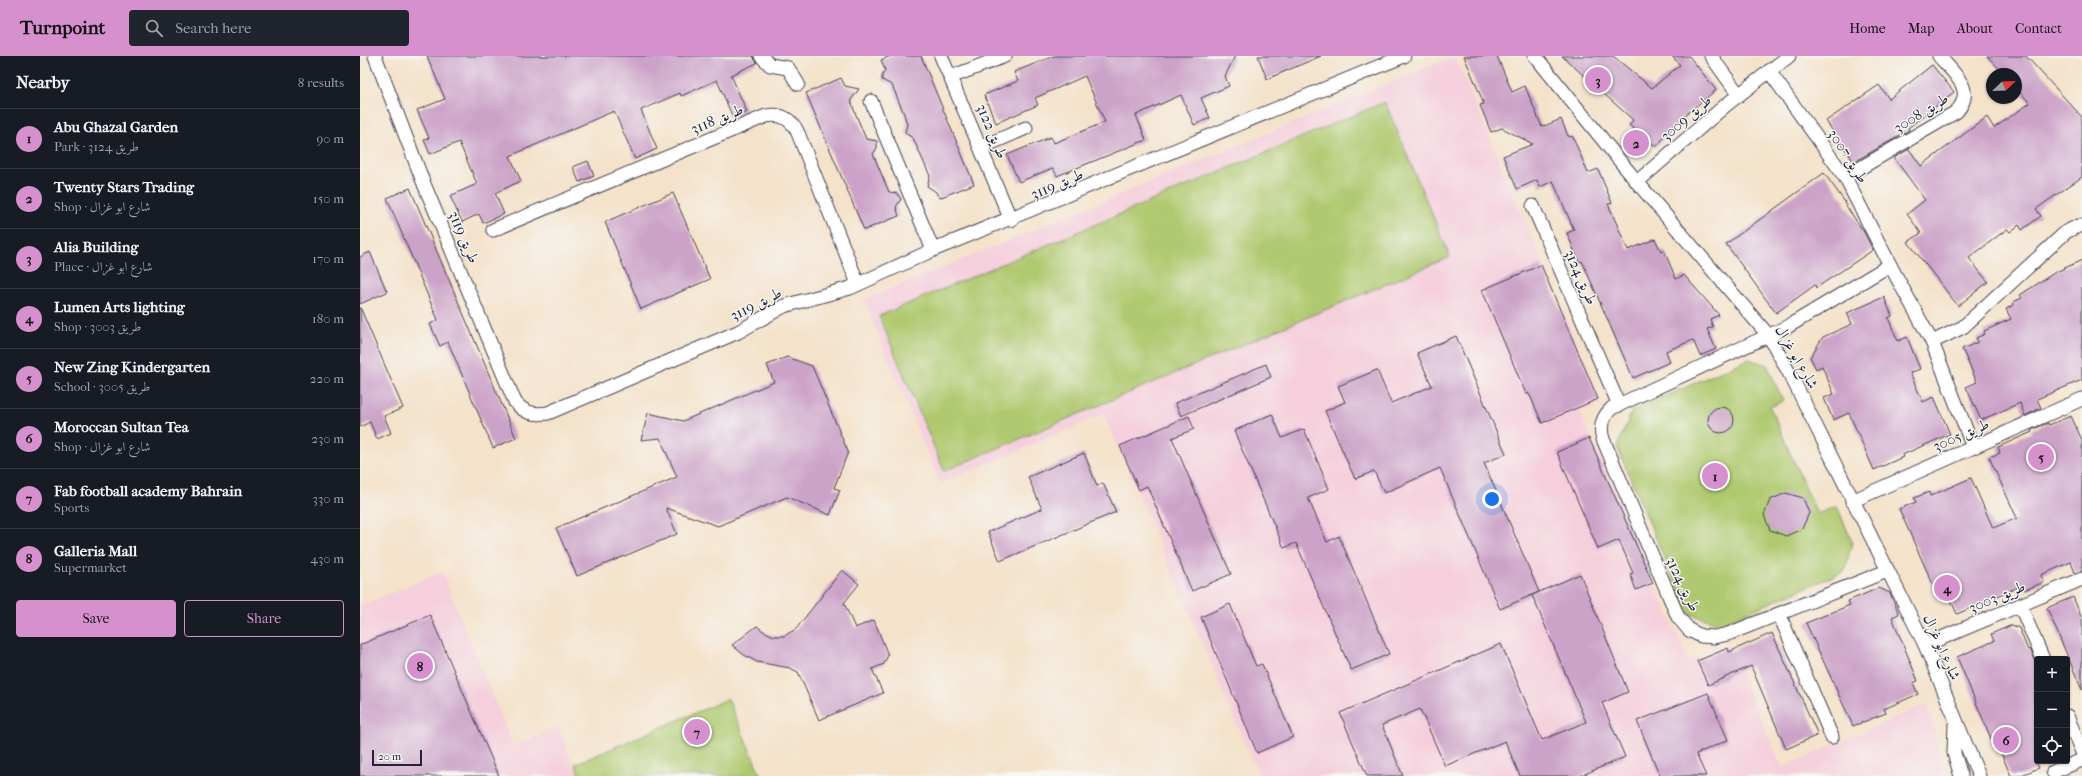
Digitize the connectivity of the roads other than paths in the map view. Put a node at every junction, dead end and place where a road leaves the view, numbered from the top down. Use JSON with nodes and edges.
{"nodes":[{"id":1,"x":375,"y":56,"type":"edge"},
{"id":2,"x":761,"y":56,"type":"edge"},
{"id":3,"x":942,"y":56,"type":"edge"},
{"id":4,"x":1005,"y":56,"type":"edge"},
{"id":5,"x":1404,"y":56,"type":"edge"},
{"id":6,"x":1535,"y":56,"type":"edge"},
{"id":7,"x":1711,"y":56,"type":"edge"},
{"id":8,"x":1939,"y":56,"type":"edge"},
{"id":9,"x":1785,"y":57,"type":"edge"},
{"id":10,"x":1769,"y":71,"type":"junction"},
{"id":11,"x":950,"y":77,"type":"junction"},
{"id":12,"x":798,"y":84,"type":"dead end"},
{"id":13,"x":1739,"y":94,"type":"junction"},
{"id":14,"x":871,"y":101,"type":"dead end"},
{"id":15,"x":1026,"y":128,"type":"dead end"},
{"id":16,"x":982,"y":147,"type":"junction"},
{"id":17,"x":1845,"y":177,"type":"junction"},
{"id":18,"x":1637,"y":182,"type":"junction"},
{"id":19,"x":1533,"y":206,"type":"dead end"},
{"id":20,"x":1011,"y":220,"type":"junction"},
{"id":21,"x":2082,"y":226,"type":"edge"},
{"id":22,"x":493,"y":230,"type":"dead end"},
{"id":23,"x":934,"y":250,"type":"junction"},
{"id":24,"x":1890,"y":265,"type":"junction"},
{"id":25,"x":858,"y":284,"type":"junction"},
{"id":26,"x":1769,"y":336,"type":"junction"},
{"id":27,"x":1932,"y":342,"type":"junction"},
{"id":28,"x":2082,"y":399,"type":"edge"},
{"id":29,"x":1619,"y":405,"type":"junction"},
{"id":30,"x":1973,"y":447,"type":"junction"},
{"id":31,"x":1852,"y":501,"type":"junction"},
{"id":32,"x":1887,"y":571,"type":"junction"},
{"id":33,"x":2082,"y":579,"type":"edge"},
{"id":34,"x":2020,"y":605,"type":"junction"},
{"id":35,"x":1779,"y":614,"type":"junction"},
{"id":36,"x":1925,"y":645,"type":"junction"},
{"id":37,"x":2042,"y":656,"type":"edge"},
{"id":38,"x":1956,"y":720,"type":"junction"},
{"id":39,"x":2070,"y":723,"type":"edge"},
{"id":40,"x":1832,"y":737,"type":"dead end"},
{"id":41,"x":2082,"y":752,"type":"edge"},
{"id":42,"x":2082,"y":760,"type":"edge"},
{"id":43,"x":2053,"y":772,"type":"dead end"},
{"id":44,"x":1961,"y":776,"type":"edge"},
{"id":45,"x":1979,"y":776,"type":"edge"}],
"edges":[{"from":1,"to":25,"type":"street","name":"طريق 3119"},
{"from":2,"to":12,"type":"street"},
{"from":3,"to":11,"type":"street","name":"طريق 3122"},
{"from":4,"to":11,"type":"street"},
{"from":5,"to":20,"type":"street","name":"طريق 3119"},
{"from":6,"to":18,"type":"street","name":"شارع ابو غزال"},
{"from":7,"to":13,"type":"street"},
{"from":8,"to":17,"type":"street","name":"طريق 3008"},
{"from":9,"to":10,"type":"street","name":"طريق 3009"},
{"from":10,"to":13,"type":"street","name":"طريق 3009"},
{"from":10,"to":17,"type":"street","name":"طريق 3007"},
{"from":11,"to":16,"type":"street","name":"طريق 3122"},
{"from":13,"to":18,"type":"street","name":"طريق 3009"},
{"from":14,"to":23,"type":"street"},
{"from":15,"to":16,"type":"street"},
{"from":16,"to":20,"type":"street","name":"طريق 3122"},
{"from":17,"to":24,"type":"street","name":"طريق 3007"},
{"from":18,"to":26,"type":"street","name":"شارع ابو غزال"},
{"from":19,"to":29,"type":"street","name":"طريق 3124"},
{"from":20,"to":23,"type":"street","name":"طريق 3119"},
{"from":21,"to":27,"type":"street"},
{"from":22,"to":25,"type":"street","name":"طريق 3118"},
{"from":23,"to":25,"type":"street","name":"طريق 3119"},
{"from":24,"to":26,"type":"street"},
{"from":24,"to":27,"type":"street","name":"طريق 3007"},
{"from":26,"to":29,"type":"street","name":"طريق 3124"},
{"from":26,"to":31,"type":"street","name":"شارع ابو غزال"},
{"from":27,"to":30,"type":"street","name":"طريق 3007"},
{"from":28,"to":30,"type":"street","name":"طريق 3005"},
{"from":29,"to":35,"type":"street","name":"طريق 3124"},
{"from":30,"to":31,"type":"street","name":"طريق 3005"},
{"from":31,"to":32,"type":"street","name":"شارع ابو غزال"},
{"from":32,"to":35,"type":"street","name":"طريق 3124"},
{"from":32,"to":36,"type":"street","name":"شارع ابو غزال"},
{"from":33,"to":34,"type":"street","name":"طريق 3003"},
{"from":34,"to":36,"type":"street","name":"طريق 3003"},
{"from":34,"to":37,"type":"street"},
{"from":35,"to":40,"type":"street"},
{"from":36,"to":38,"type":"street","name":"شارع ابو غزال"},
{"from":38,"to":44,"type":"street","name":"شارع ابو غزال"},
{"from":38,"to":45,"type":"street","name":"شارع ابو غزال"},
{"from":39,"to":41,"type":"street"},
{"from":42,"to":43,"type":"street"}]}
